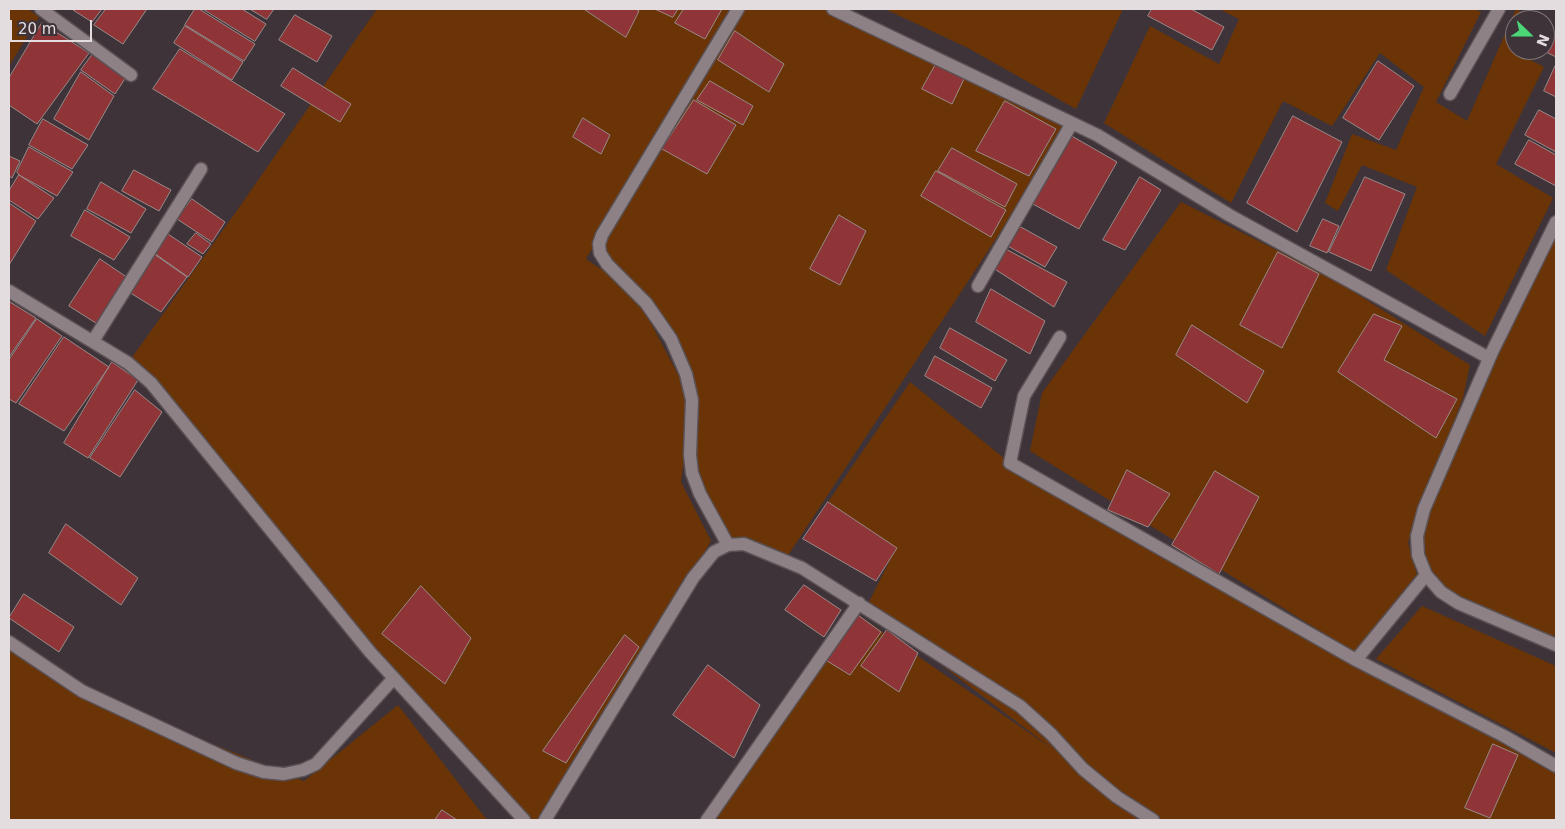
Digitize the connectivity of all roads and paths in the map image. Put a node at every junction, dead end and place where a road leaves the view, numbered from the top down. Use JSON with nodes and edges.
{"nodes":[{"id":1,"x":41,"y":9,"type":"edge"},
{"id":2,"x":738,"y":9,"type":"edge"},
{"id":3,"x":833,"y":9,"type":"edge"},
{"id":4,"x":1499,"y":9,"type":"edge"},
{"id":5,"x":131,"y":75,"type":"dead end"},
{"id":6,"x":1450,"y":94,"type":"dead end"},
{"id":7,"x":1072,"y":123,"type":"junction"},
{"id":8,"x":201,"y":169,"type":"dead end"},
{"id":9,"x":1556,"y":222,"type":"edge"},
{"id":10,"x":978,"y":286,"type":"dead end"},
{"id":11,"x":10,"y":293,"type":"edge"},
{"id":12,"x":1060,"y":338,"type":"dead end"},
{"id":13,"x":93,"y":341,"type":"junction"},
{"id":14,"x":1489,"y":358,"type":"junction"},
{"id":15,"x":728,"y":545,"type":"junction"},
{"id":16,"x":1426,"y":575,"type":"junction"},
{"id":17,"x":860,"y":603,"type":"junction"},
{"id":18,"x":9,"y":642,"type":"edge"},
{"id":19,"x":1556,"y":645,"type":"edge"},
{"id":20,"x":1356,"y":660,"type":"junction"},
{"id":21,"x":394,"y":678,"type":"junction"},
{"id":22,"x":1556,"y":766,"type":"edge"},
{"id":23,"x":524,"y":820,"type":"edge"},
{"id":24,"x":545,"y":820,"type":"edge"},
{"id":25,"x":707,"y":820,"type":"edge"},
{"id":26,"x":1154,"y":820,"type":"edge"}],
"edges":[{"from":1,"to":5,"type":"street"},
{"from":2,"to":15,"type":"street"},
{"from":3,"to":7,"type":"street"},
{"from":4,"to":6,"type":"street"},
{"from":7,"to":10,"type":"street"},
{"from":7,"to":14,"type":"street"},
{"from":8,"to":13,"type":"street"},
{"from":9,"to":14,"type":"street"},
{"from":11,"to":13,"type":"street"},
{"from":12,"to":20,"type":"street"},
{"from":13,"to":21,"type":"street"},
{"from":14,"to":16,"type":"street"},
{"from":15,"to":17,"type":"street"},
{"from":15,"to":24,"type":"street"},
{"from":16,"to":19,"type":"street"},
{"from":16,"to":20,"type":"street"},
{"from":17,"to":25,"type":"street"},
{"from":17,"to":26,"type":"street"},
{"from":18,"to":21,"type":"street"},
{"from":20,"to":22,"type":"street"},
{"from":21,"to":23,"type":"street"}]}
